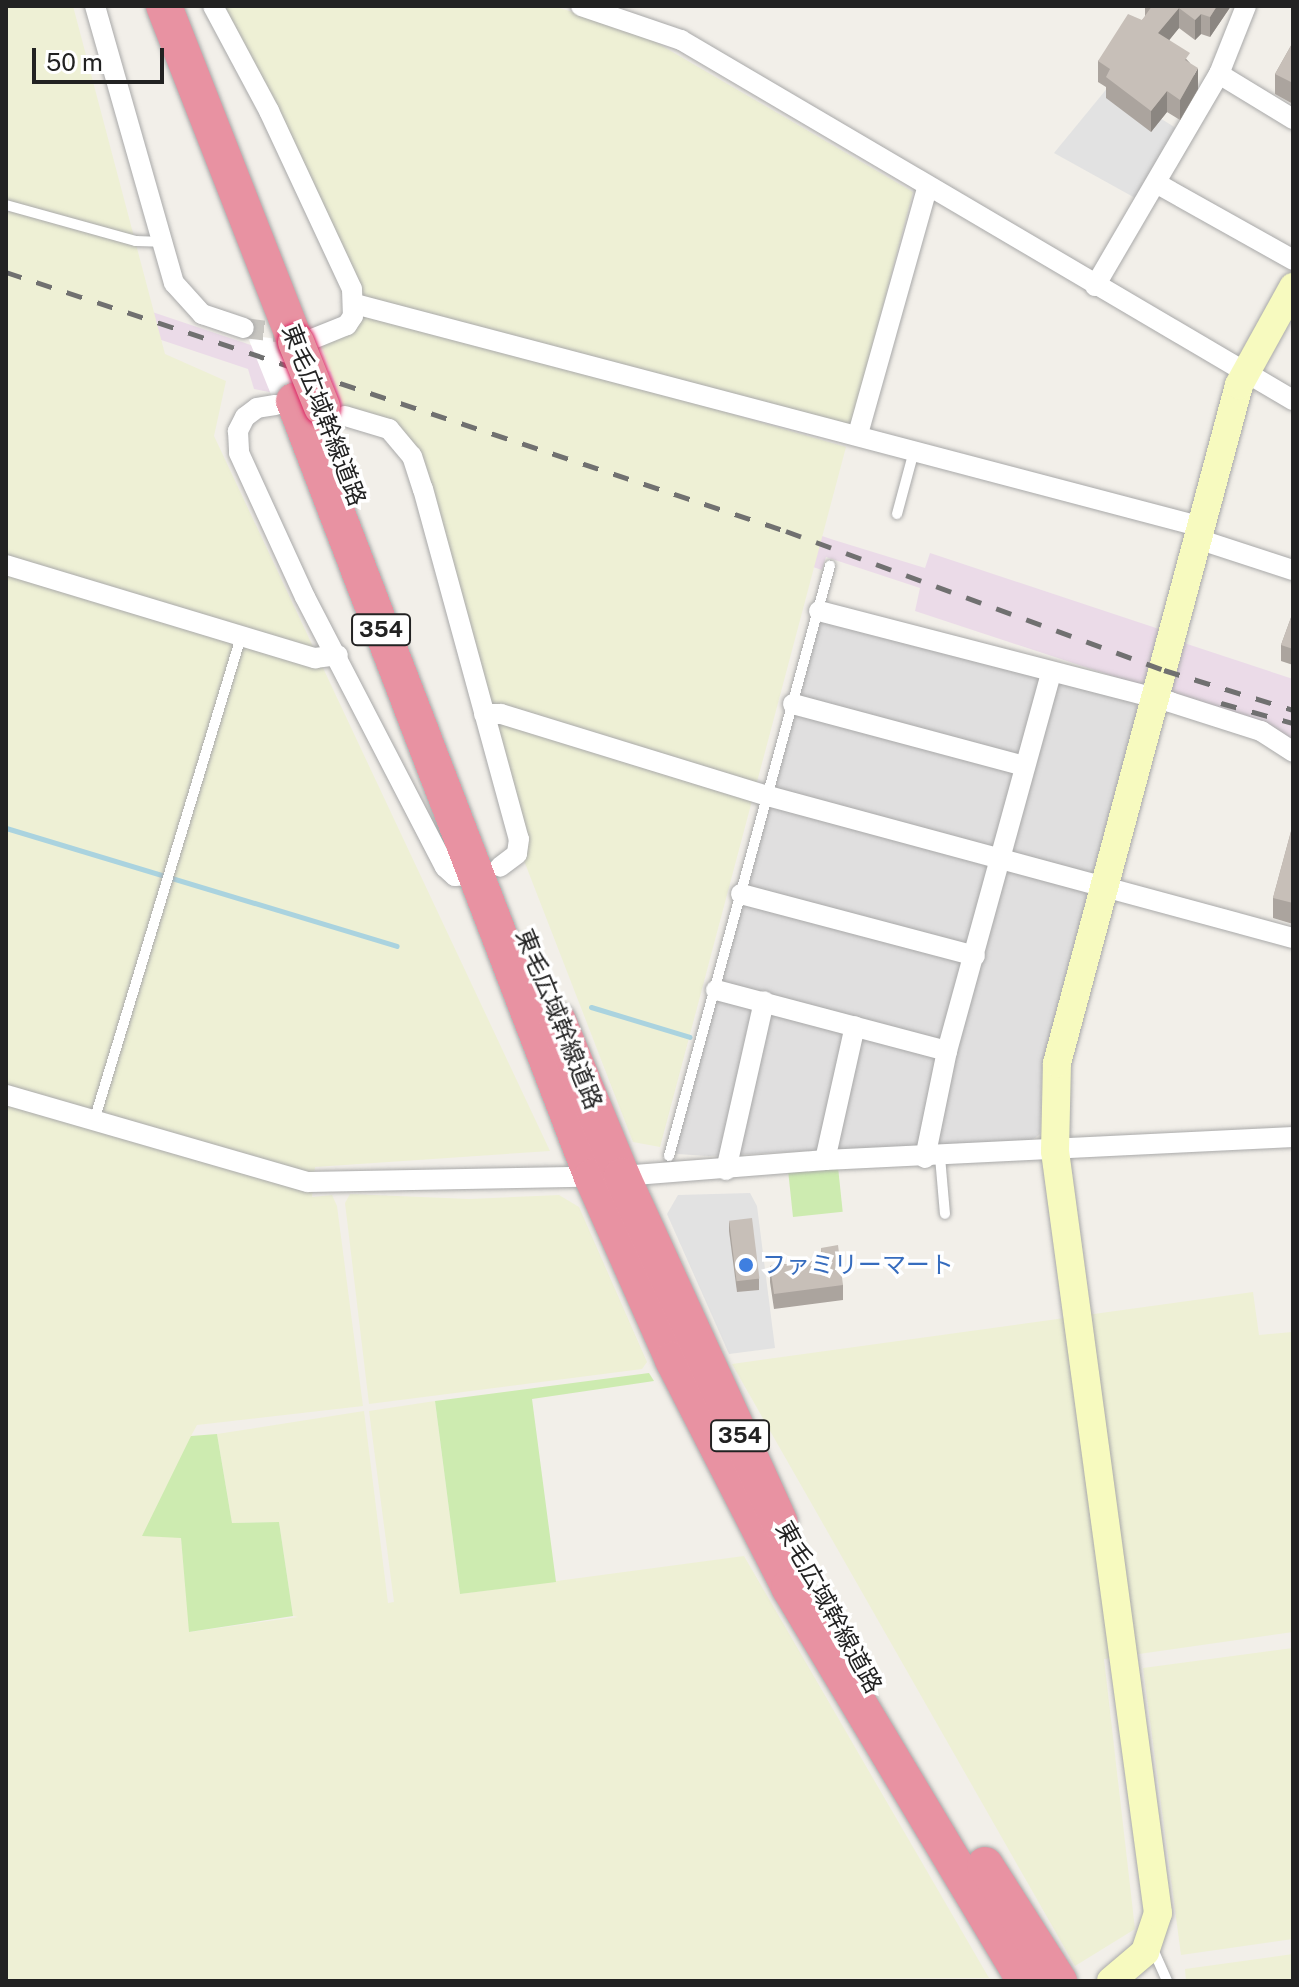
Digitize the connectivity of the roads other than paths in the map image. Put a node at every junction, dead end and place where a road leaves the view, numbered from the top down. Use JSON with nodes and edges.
{"nodes":[{"id":1,"x":95,"y":6,"type":"edge"},
{"id":2,"x":138,"y":6,"type":"edge"},
{"id":3,"x":164,"y":6,"type":"edge"},
{"id":4,"x":213,"y":6,"type":"edge"},
{"id":5,"x":581,"y":6,"type":"edge"},
{"id":6,"x":1246,"y":6,"type":"edge"},
{"id":7,"x":1219,"y":74,"type":"junction"},
{"id":8,"x":1293,"y":119,"type":"edge"},
{"id":9,"x":1156,"y":183,"type":"junction"},
{"id":10,"x":927,"y":189,"type":"junction"},
{"id":11,"x":6,"y":205,"type":"edge"},
{"id":12,"x":161,"y":242,"type":"junction"},
{"id":13,"x":1293,"y":260,"type":"edge"},
{"id":14,"x":1095,"y":286,"type":"junction"},
{"id":15,"x":1293,"y":287,"type":"edge"},
{"id":16,"x":355,"y":304,"type":"junction"},
{"id":17,"x":281,"y":336,"type":"junction"},
{"id":18,"x":1244,"y":372,"type":"junction"},
{"id":19,"x":1293,"y":400,"type":"edge"},
{"id":20,"x":309,"y":407,"type":"junction"},
{"id":21,"x":858,"y":434,"type":"junction"},
{"id":22,"x":915,"y":448,"type":"junction"},
{"id":23,"x":897,"y":514,"type":"dead end"},
{"id":24,"x":1200,"y":533,"type":"junction"},
{"id":25,"x":6,"y":565,"type":"edge"},
{"id":26,"x":830,"y":566,"type":"dead end"},
{"id":27,"x":1293,"y":570,"type":"edge"},
{"id":28,"x":819,"y":611,"type":"junction"},
{"id":29,"x":241,"y":637,"type":"junction"},
{"id":30,"x":338,"y":655,"type":"junction"},
{"id":31,"x":1051,"y":673,"type":"junction"},
{"id":32,"x":1155,"y":701,"type":"junction"},
{"id":33,"x":793,"y":704,"type":"junction"},
{"id":34,"x":484,"y":714,"type":"junction"},
{"id":35,"x":1293,"y":752,"type":"edge"},
{"id":36,"x":1025,"y":766,"type":"junction"},
{"id":37,"x":768,"y":796,"type":"junction"},
{"id":38,"x":1000,"y":856,"type":"junction"},
{"id":39,"x":488,"y":870,"type":"junction"},
{"id":40,"x":1105,"y":886,"type":"junction"},
{"id":41,"x":741,"y":894,"type":"junction"},
{"id":42,"x":1293,"y":938,"type":"edge"},
{"id":43,"x":975,"y":956,"type":"junction"},
{"id":44,"x":716,"y":990,"type":"junction"},
{"id":45,"x":764,"y":1001,"type":"junction"},
{"id":46,"x":855,"y":1026,"type":"junction"},
{"id":47,"x":947,"y":1051,"type":"junction"},
{"id":48,"x":6,"y":1095,"type":"edge"},
{"id":49,"x":94,"y":1122,"type":"junction"},
{"id":50,"x":1293,"y":1137,"type":"edge"},
{"id":51,"x":1055,"y":1151,"type":"junction"},
{"id":52,"x":669,"y":1156,"type":"dead end"},
{"id":53,"x":932,"y":1158,"type":"junction"},
{"id":54,"x":825,"y":1160,"type":"junction"},
{"id":55,"x":726,"y":1170,"type":"junction"},
{"id":56,"x":607,"y":1176,"type":"junction"},
{"id":57,"x":945,"y":1214,"type":"dead end"},
{"id":58,"x":1150,"y":1944,"type":"junction"},
{"id":59,"x":1025,"y":1981,"type":"edge"},
{"id":60,"x":1059,"y":1981,"type":"edge"},
{"id":61,"x":1111,"y":1981,"type":"edge"},
{"id":62,"x":1167,"y":1981,"type":"edge"}],
"edges":[{"from":1,"to":12,"type":"street"},
{"from":2,"to":17,"type":"highway","name":"東毛広域幹線道路","number":"354"},
{"from":3,"to":17,"type":"highway","name":"東毛広域幹線道路","number":"354"},
{"from":4,"to":16,"type":"street"},
{"from":5,"to":10,"type":"street"},
{"from":6,"to":7,"type":"street"},
{"from":7,"to":8,"type":"street"},
{"from":7,"to":9,"type":"street"},
{"from":9,"to":13,"type":"street"},
{"from":9,"to":14,"type":"street"},
{"from":10,"to":14,"type":"street"},
{"from":10,"to":21,"type":"street"},
{"from":11,"to":12,"type":"lane"},
{"from":12,"to":17,"type":"street"},
{"from":14,"to":18,"type":"street"},
{"from":15,"to":18,"type":"street"},
{"from":16,"to":17,"type":"street"},
{"from":16,"to":21,"type":"street"},
{"from":17,"to":20,"type":"highway","name":"東毛広域幹線道路","number":"354","bridge":true},
{"from":18,"to":19,"type":"street"},
{"from":18,"to":24,"type":"street"},
{"from":20,"to":30,"type":"street"},
{"from":20,"to":34,"type":"street"},
{"from":20,"to":39,"type":"highway","name":"東毛広域幹線道路","number":"354"},
{"from":21,"to":22,"type":"street"},
{"from":22,"to":23,"type":"lane"},
{"from":22,"to":24,"type":"street"},
{"from":24,"to":27,"type":"street"},
{"from":24,"to":32,"type":"street"},
{"from":25,"to":29,"type":"street"},
{"from":26,"to":28,"type":"lane"},
{"from":28,"to":31,"type":"street"},
{"from":28,"to":33,"type":"lane"},
{"from":29,"to":30,"type":"street"},
{"from":29,"to":49,"type":"lane"},
{"from":30,"to":39,"type":"street"},
{"from":31,"to":32,"type":"street"},
{"from":31,"to":36,"type":"street"},
{"from":32,"to":35,"type":"street"},
{"from":32,"to":40,"type":"street"},
{"from":33,"to":36,"type":"street"},
{"from":33,"to":37,"type":"lane"},
{"from":34,"to":37,"type":"street"},
{"from":34,"to":39,"type":"street"},
{"from":36,"to":38,"type":"street"},
{"from":37,"to":38,"type":"street"},
{"from":37,"to":41,"type":"lane"},
{"from":38,"to":40,"type":"street"},
{"from":38,"to":43,"type":"street"},
{"from":39,"to":56,"type":"highway","name":"東毛広域幹線道路","number":"354"},
{"from":40,"to":42,"type":"street"},
{"from":40,"to":51,"type":"street"},
{"from":41,"to":43,"type":"street"},
{"from":41,"to":44,"type":"lane"},
{"from":43,"to":47,"type":"street"},
{"from":44,"to":45,"type":"street"},
{"from":44,"to":52,"type":"lane"},
{"from":45,"to":46,"type":"street"},
{"from":45,"to":55,"type":"street"},
{"from":46,"to":47,"type":"street"},
{"from":46,"to":54,"type":"street"},
{"from":47,"to":53,"type":"street"},
{"from":48,"to":49,"type":"street"},
{"from":49,"to":56,"type":"street"},
{"from":50,"to":51,"type":"street"},
{"from":51,"to":53,"type":"street"},
{"from":51,"to":58,"type":"street"},
{"from":53,"to":54,"type":"street"},
{"from":53,"to":57,"type":"lane"},
{"from":54,"to":55,"type":"street"},
{"from":55,"to":56,"type":"street"},
{"from":56,"to":59,"type":"highway","name":"東毛広域幹線道路","number":"354"},
{"from":56,"to":60,"type":"highway","name":"東毛広域幹線道路","number":"354"},
{"from":58,"to":61,"type":"street"},
{"from":58,"to":62,"type":"lane"}]}
